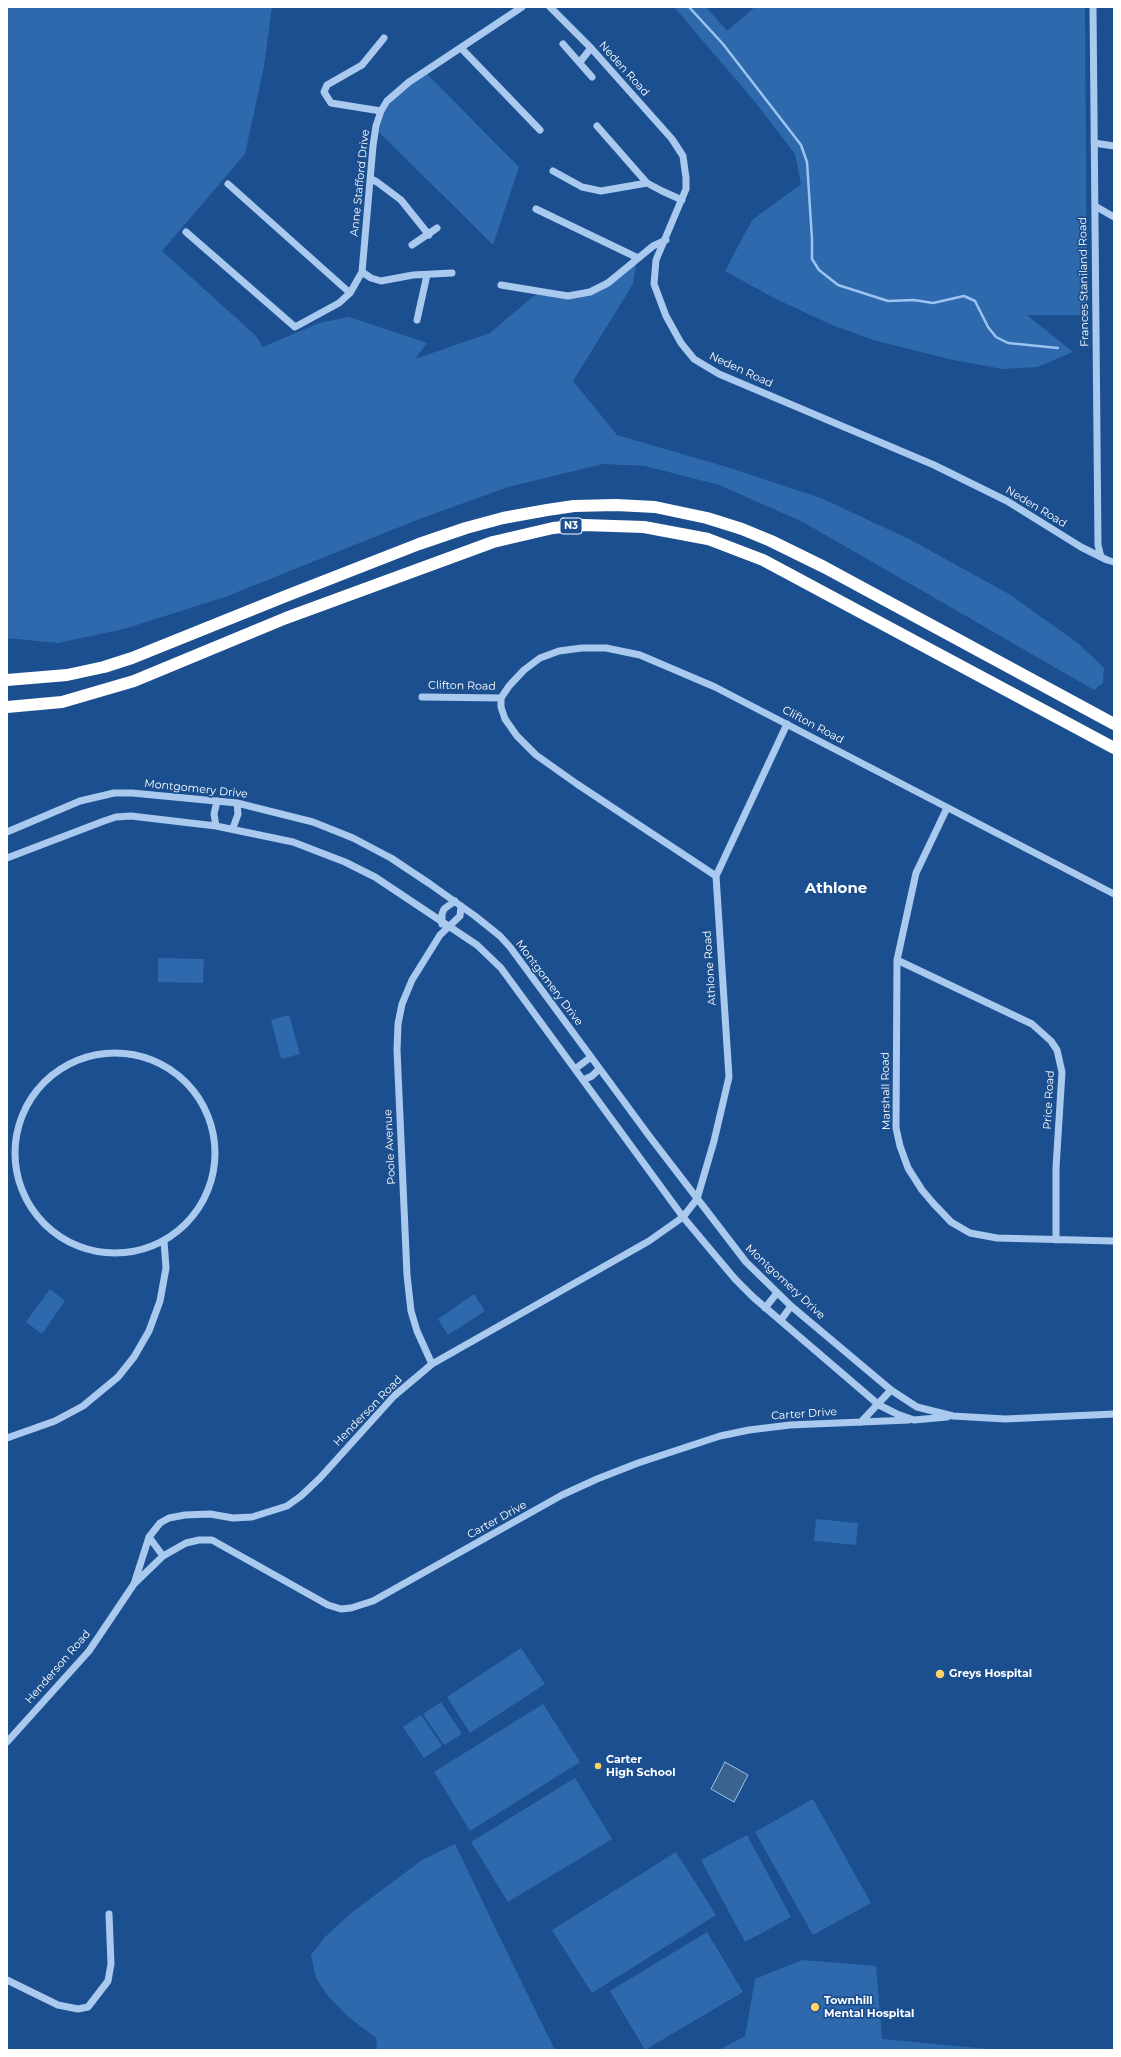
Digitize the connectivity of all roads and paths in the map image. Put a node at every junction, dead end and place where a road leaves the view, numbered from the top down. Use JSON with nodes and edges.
{"nodes":[{"id":1,"x":522,"y":7,"type":"edge"},
{"id":2,"x":550,"y":7,"type":"edge"},
{"id":3,"x":1092,"y":7,"type":"edge"},
{"id":4,"x":384,"y":38,"type":"dead end"},
{"id":5,"x":562,"y":44,"type":"dead end"},
{"id":6,"x":461,"y":48,"type":"junction"},
{"id":7,"x":591,"y":48,"type":"junction"},
{"id":8,"x":580,"y":62,"type":"junction"},
{"id":9,"x":592,"y":77,"type":"dead end"},
{"id":10,"x":381,"y":111,"type":"junction"},
{"id":11,"x":597,"y":126,"type":"dead end"},
{"id":12,"x":540,"y":130,"type":"dead end"},
{"id":13,"x":1094,"y":143,"type":"junction"},
{"id":14,"x":1114,"y":146,"type":"edge"},
{"id":15,"x":553,"y":171,"type":"dead end"},
{"id":16,"x":371,"y":179,"type":"junction"},
{"id":17,"x":647,"y":183,"type":"junction"},
{"id":18,"x":228,"y":184,"type":"dead end"},
{"id":19,"x":682,"y":200,"type":"junction"},
{"id":20,"x":1094,"y":206,"type":"junction"},
{"id":21,"x":536,"y":209,"type":"dead end"},
{"id":22,"x":1114,"y":217,"type":"edge"},
{"id":23,"x":437,"y":228,"type":"dead end"},
{"id":24,"x":186,"y":232,"type":"dead end"},
{"id":25,"x":429,"y":235,"type":"junction"},
{"id":26,"x":666,"y":240,"type":"junction"},
{"id":27,"x":412,"y":245,"type":"dead end"},
{"id":28,"x":638,"y":258,"type":"junction"},
{"id":29,"x":362,"y":272,"type":"junction"},
{"id":30,"x":452,"y":273,"type":"dead end"},
{"id":31,"x":427,"y":275,"type":"junction"},
{"id":32,"x":501,"y":285,"type":"dead end"},
{"id":33,"x":350,"y":293,"type":"junction"},
{"id":34,"x":417,"y":320,"type":"dead end"},
{"id":35,"x":1101,"y":557,"type":"junction"},
{"id":36,"x":1114,"y":562,"type":"edge"},
{"id":37,"x":7,"y":680,"type":"edge"},
{"id":38,"x":422,"y":696,"type":"dead end"},
{"id":39,"x":501,"y":698,"type":"junction"},
{"id":40,"x":7,"y":707,"type":"edge"},
{"id":41,"x":787,"y":724,"type":"junction"},
{"id":42,"x":1114,"y":724,"type":"edge"},
{"id":43,"x":1114,"y":748,"type":"edge"},
{"id":44,"x":217,"y":800,"type":"junction"},
{"id":45,"x":237,"y":802,"type":"junction"},
{"id":46,"x":947,"y":808,"type":"junction"},
{"id":47,"x":216,"y":826,"type":"junction"},
{"id":48,"x":233,"y":828,"type":"junction"},
{"id":49,"x":7,"y":832,"type":"edge"},
{"id":50,"x":7,"y":858,"type":"edge"},
{"id":51,"x":716,"y":876,"type":"junction"},
{"id":52,"x":1114,"y":894,"type":"edge"},
{"id":53,"x":458,"y":903,"type":"junction"},
{"id":54,"x":445,"y":924,"type":"junction"},
{"id":55,"x":897,"y":960,"type":"junction"},
{"id":56,"x":590,"y":1057,"type":"junction"},
{"id":57,"x":575,"y":1069,"type":"junction"},
{"id":58,"x":599,"y":1069,"type":"junction"},
{"id":59,"x":583,"y":1080,"type":"junction"},
{"id":60,"x":697,"y":1199,"type":"junction"},
{"id":61,"x":683,"y":1217,"type":"junction"},
{"id":62,"x":1056,"y":1240,"type":"junction"},
{"id":63,"x":164,"y":1241,"type":"junction"},
{"id":64,"x":1114,"y":1241,"type":"edge"},
{"id":65,"x":777,"y":1293,"type":"junction"},
{"id":66,"x":791,"y":1306,"type":"junction"},
{"id":67,"x":766,"y":1308,"type":"junction"},
{"id":68,"x":781,"y":1320,"type":"junction"},
{"id":69,"x":432,"y":1364,"type":"junction"},
{"id":70,"x":891,"y":1390,"type":"junction"},
{"id":71,"x":880,"y":1405,"type":"junction"},
{"id":72,"x":1114,"y":1414,"type":"edge"},
{"id":73,"x":953,"y":1416,"type":"junction"},
{"id":74,"x":914,"y":1420,"type":"junction"},
{"id":75,"x":861,"y":1422,"type":"junction"},
{"id":76,"x":7,"y":1438,"type":"edge"},
{"id":77,"x":149,"y":1537,"type":"junction"},
{"id":78,"x":162,"y":1556,"type":"junction"},
{"id":79,"x":134,"y":1584,"type":"junction"},
{"id":80,"x":7,"y":1742,"type":"edge"},
{"id":81,"x":109,"y":1914,"type":"dead end"},
{"id":82,"x":7,"y":1980,"type":"edge"}],
"edges":[{"from":1,"to":6,"type":"street","name":"Anne Stafford Drive"},
{"from":2,"to":7,"type":"street","name":"Neden Road"},
{"from":3,"to":13,"type":"street","name":"Frances Staniland Road"},
{"from":4,"to":10,"type":"street"},
{"from":5,"to":8,"type":"street"},
{"from":6,"to":10,"type":"street","name":"Anne Stafford Drive"},
{"from":6,"to":12,"type":"street"},
{"from":7,"to":8,"type":"street"},
{"from":7,"to":19,"type":"street","name":"Neden Road"},
{"from":8,"to":9,"type":"street"},
{"from":10,"to":16,"type":"street","name":"Anne Stafford Drive"},
{"from":11,"to":17,"type":"street"},
{"from":13,"to":14,"type":"street"},
{"from":13,"to":20,"type":"street","name":"Frances Staniland Road"},
{"from":15,"to":17,"type":"street"},
{"from":16,"to":25,"type":"street"},
{"from":16,"to":29,"type":"street","name":"Anne Stafford Drive"},
{"from":17,"to":19,"type":"street"},
{"from":18,"to":33,"type":"street"},
{"from":19,"to":26,"type":"street","name":"Neden Road"},
{"from":20,"to":22,"type":"street"},
{"from":20,"to":35,"type":"street","name":"Frances Staniland Road"},
{"from":21,"to":28,"type":"street"},
{"from":23,"to":25,"type":"street"},
{"from":24,"to":33,"type":"street","name":"Anne Stafford Drive"},
{"from":25,"to":27,"type":"street"},
{"from":26,"to":28,"type":"street"},
{"from":26,"to":35,"type":"street","name":"Neden Road"},
{"from":28,"to":32,"type":"street"},
{"from":29,"to":31,"type":"street"},
{"from":29,"to":33,"type":"street","name":"Anne Stafford Drive"},
{"from":30,"to":31,"type":"street"},
{"from":31,"to":34,"type":"street"},
{"from":35,"to":36,"type":"street","name":"Neden Road"},
{"from":37,"to":42,"type":"highway","number":"N3"},
{"from":38,"to":39,"type":"street","name":"Clifton Road"},
{"from":39,"to":41,"type":"street","name":"Clifton Road"},
{"from":39,"to":51,"type":"street","name":"Clifton Road"},
{"from":40,"to":43,"type":"highway","number":"N3"},
{"from":41,"to":46,"type":"street","name":"Clifton Road"},
{"from":41,"to":51,"type":"street","name":"Athlone Road"},
{"from":44,"to":45,"type":"street","name":"Montgomery Drive"},
{"from":44,"to":47,"type":"street"},
{"from":44,"to":49,"type":"street","name":"Montgomery Drive"},
{"from":45,"to":48,"type":"street"},
{"from":45,"to":53,"type":"street","name":"Montgomery Drive"},
{"from":46,"to":52,"type":"street","name":"Clifton Road"},
{"from":46,"to":55,"type":"street","name":"Marshall Road"},
{"from":47,"to":48,"type":"street","name":"Montgomery Drive"},
{"from":47,"to":50,"type":"street","name":"Montgomery Drive"},
{"from":48,"to":54,"type":"street","name":"Montgomery Drive"},
{"from":51,"to":60,"type":"street","name":"Athlone Road"},
{"from":53,"to":54,"type":"street","name":"Poole Avenue"},
{"from":53,"to":54,"type":"street","name":"Poole Avenue"},
{"from":53,"to":56,"type":"street","name":"Montgomery Drive"},
{"from":54,"to":57,"type":"street","name":"Montgomery Drive"},
{"from":54,"to":69,"type":"street","name":"Poole Avenue"},
{"from":55,"to":62,"type":"street","name":"Price Road"},
{"from":55,"to":62,"type":"street","name":"Marshall Road"},
{"from":56,"to":57,"type":"street"},
{"from":56,"to":58,"type":"street","name":"Montgomery Drive"},
{"from":57,"to":59,"type":"street","name":"Montgomery Drive"},
{"from":58,"to":59,"type":"street"},
{"from":58,"to":60,"type":"street","name":"Montgomery Drive"},
{"from":59,"to":61,"type":"street","name":"Montgomery Drive"},
{"from":60,"to":61,"type":"street","name":"Athlone Road"},
{"from":60,"to":65,"type":"street","name":"Montgomery Drive"},
{"from":61,"to":67,"type":"street","name":"Montgomery Drive"},
{"from":61,"to":69,"type":"street","name":"Henderson Road"},
{"from":62,"to":64,"type":"street","name":"Marshall Road"},
{"from":63,"to":63,"type":"street"},
{"from":63,"to":76,"type":"street"},
{"from":65,"to":66,"type":"street","name":"Montgomery Drive"},
{"from":65,"to":67,"type":"street"},
{"from":66,"to":68,"type":"street"},
{"from":66,"to":70,"type":"street","name":"Montgomery Drive"},
{"from":67,"to":68,"type":"street","name":"Montgomery Drive"},
{"from":68,"to":71,"type":"street","name":"Montgomery Drive"},
{"from":69,"to":77,"type":"street","name":"Henderson Road"},
{"from":70,"to":71,"type":"street"},
{"from":70,"to":73,"type":"street","name":"Montgomery Drive"},
{"from":71,"to":74,"type":"street","name":"Montgomery Drive"},
{"from":71,"to":75,"type":"street"},
{"from":72,"to":73,"type":"street","name":"Montgomery Drive"},
{"from":73,"to":74,"type":"street","name":"Montgomery Drive"},
{"from":74,"to":75,"type":"street","name":"Carter Drive"},
{"from":75,"to":78,"type":"street","name":"Carter Drive"},
{"from":77,"to":78,"type":"street"},
{"from":77,"to":79,"type":"street","name":"Henderson Road"},
{"from":78,"to":79,"type":"street","name":"Henderson Road"},
{"from":79,"to":80,"type":"street","name":"Henderson Road"},
{"from":81,"to":82,"type":"street"}]}
